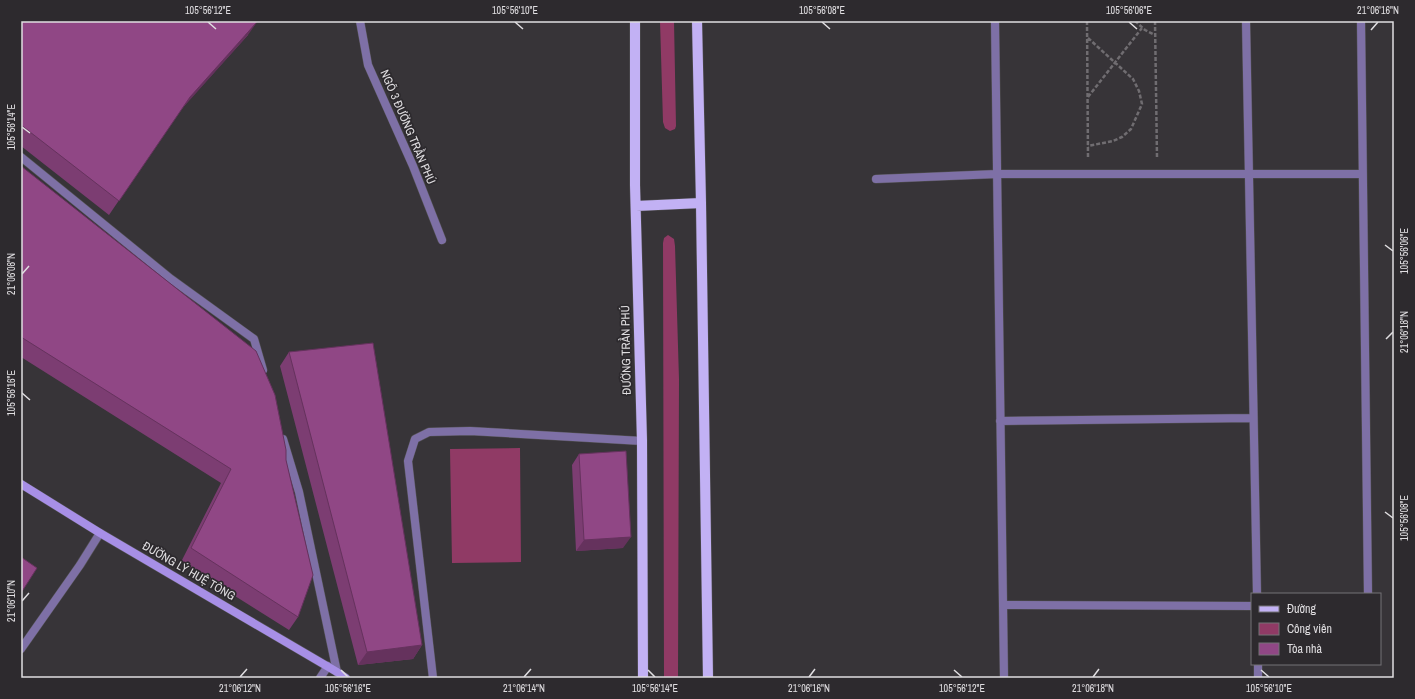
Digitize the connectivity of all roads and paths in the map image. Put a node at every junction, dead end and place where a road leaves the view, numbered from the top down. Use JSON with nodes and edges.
{"nodes":[{"id":1,"x":360,"y":21,"type":"edge"},
{"id":2,"x":635,"y":21,"type":"edge"},
{"id":3,"x":697,"y":21,"type":"edge"},
{"id":4,"x":995,"y":21,"type":"edge"},
{"id":5,"x":1087,"y":21,"type":"edge"},
{"id":6,"x":1135,"y":21,"type":"edge"},
{"id":7,"x":1155,"y":21,"type":"edge"},
{"id":8,"x":1246,"y":21,"type":"edge"},
{"id":9,"x":1361,"y":21,"type":"edge"},
{"id":10,"x":1142,"y":28,"type":"junction"},
{"id":11,"x":1155,"y":35,"type":"junction"},
{"id":12,"x":1088,"y":38,"type":"junction"},
{"id":13,"x":1115,"y":63,"type":"junction"},
{"id":14,"x":1088,"y":98,"type":"junction"},
{"id":15,"x":1088,"y":146,"type":"junction"},
{"id":16,"x":21,"y":157,"type":"edge"},
{"id":17,"x":1157,"y":157,"type":"dead end"},
{"id":18,"x":1088,"y":158,"type":"dead end"},
{"id":19,"x":997,"y":174,"type":"junction"},
{"id":20,"x":1249,"y":174,"type":"junction"},
{"id":21,"x":1362,"y":174,"type":"junction"},
{"id":22,"x":876,"y":179,"type":"dead end"},
{"id":23,"x":701,"y":203,"type":"junction"},
{"id":24,"x":636,"y":206,"type":"junction"},
{"id":25,"x":442,"y":240,"type":"dead end"},
{"id":26,"x":265,"y":378,"type":"edge"},
{"id":27,"x":1253,"y":418,"type":"junction"},
{"id":28,"x":1000,"y":421,"type":"junction"},
{"id":29,"x":281,"y":431,"type":"edge"},
{"id":30,"x":642,"y":441,"type":"junction"},
{"id":31,"x":21,"y":484,"type":"edge"},
{"id":32,"x":100,"y":533,"type":"junction"},
{"id":33,"x":1257,"y":593,"type":"edge"},
{"id":34,"x":1368,"y":593,"type":"edge"},
{"id":35,"x":1003,"y":605,"type":"junction"},
{"id":36,"x":1251,"y":606,"type":"edge"},
{"id":37,"x":21,"y":649,"type":"edge"},
{"id":38,"x":1258,"y":665,"type":"edge"},
{"id":39,"x":328,"y":666,"type":"junction"},
{"id":40,"x":337,"y":672,"type":"junction"},
{"id":41,"x":320,"y":678,"type":"edge"},
{"id":42,"x":346,"y":678,"type":"edge"},
{"id":43,"x":433,"y":678,"type":"edge"},
{"id":44,"x":643,"y":678,"type":"edge"},
{"id":45,"x":708,"y":678,"type":"edge"},
{"id":46,"x":1004,"y":678,"type":"edge"},
{"id":47,"x":1258,"y":678,"type":"edge"}],
"edges":[{"from":1,"to":25,"type":"street","name":"NGÕ 3 ĐƯỜNG TRẦN PHÚ"},
{"from":2,"to":24,"type":"main road","name":"ĐƯỜNG TRẦN PHÚ"},
{"from":3,"to":23,"type":"main road"},
{"from":4,"to":19,"type":"street"},
{"from":5,"to":12,"type":"path"},
{"from":6,"to":10,"type":"path"},
{"from":7,"to":11,"type":"path"},
{"from":8,"to":20,"type":"street"},
{"from":9,"to":21,"type":"street"},
{"from":10,"to":11,"type":"path"},
{"from":10,"to":13,"type":"path"},
{"from":11,"to":17,"type":"path"},
{"from":12,"to":13,"type":"path"},
{"from":12,"to":14,"type":"path"},
{"from":13,"to":14,"type":"path"},
{"from":13,"to":15,"type":"path"},
{"from":14,"to":15,"type":"path"},
{"from":15,"to":18,"type":"path"},
{"from":16,"to":26,"type":"street"},
{"from":19,"to":20,"type":"street"},
{"from":19,"to":22,"type":"street"},
{"from":19,"to":28,"type":"street"},
{"from":20,"to":21,"type":"street"},
{"from":20,"to":27,"type":"street"},
{"from":21,"to":34,"type":"street"},
{"from":23,"to":24,"type":"main road"},
{"from":23,"to":45,"type":"main road"},
{"from":24,"to":30,"type":"main road","name":"ĐƯỜNG TRẦN PHÚ"},
{"from":27,"to":28,"type":"street"},
{"from":27,"to":33,"type":"street"},
{"from":28,"to":35,"type":"street"},
{"from":29,"to":40,"type":"street"},
{"from":30,"to":43,"type":"street"},
{"from":30,"to":44,"type":"main road","name":"ĐƯỜNG TRẦN PHÚ"},
{"from":31,"to":32,"type":"main road","name":"ĐƯỜNG LÝ HUỆ TÔNG"},
{"from":32,"to":37,"type":"street"},
{"from":32,"to":39,"type":"main road","name":"ĐƯỜNG LÝ HUỆ TÔNG"},
{"from":35,"to":36,"type":"street"},
{"from":35,"to":46,"type":"street"},
{"from":38,"to":47,"type":"street"},
{"from":39,"to":40,"type":"main road","name":"ĐƯỜNG LÝ HUỆ TÔNG"},
{"from":39,"to":41,"type":"street"},
{"from":40,"to":42,"type":"main road","name":"ĐƯỜNG LÝ HUỆ TÔNG"}]}
